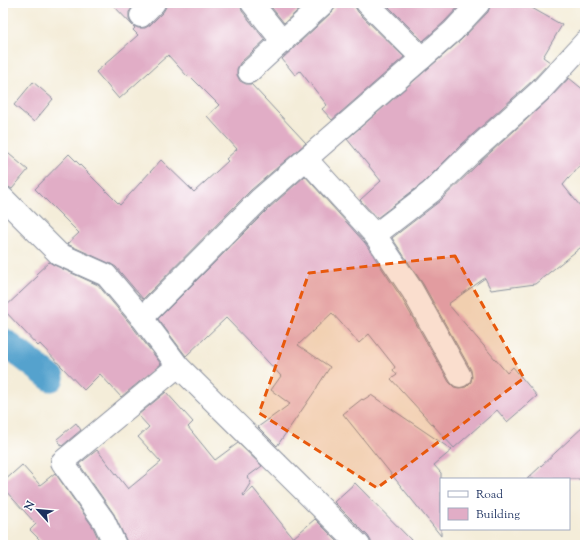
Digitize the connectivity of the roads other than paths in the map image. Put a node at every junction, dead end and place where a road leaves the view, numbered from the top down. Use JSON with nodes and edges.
{"nodes":[{"id":1,"x":252,"y":3,"type":"edge"},
{"id":2,"x":324,"y":3,"type":"edge"},
{"id":3,"x":367,"y":3,"type":"edge"},
{"id":4,"x":479,"y":3,"type":"edge"},
{"id":5,"x":283,"y":42,"type":"junction"},
{"id":6,"x":585,"y":42,"type":"edge"},
{"id":7,"x":422,"y":58,"type":"junction"},
{"id":8,"x":249,"y":72,"type":"dead end"},
{"id":9,"x":306,"y":159,"type":"junction"},
{"id":10,"x":3,"y":198,"type":"edge"},
{"id":11,"x":375,"y":235,"type":"junction"},
{"id":12,"x":142,"y":318,"type":"junction"},
{"id":13,"x":178,"y":366,"type":"junction"},
{"id":14,"x":460,"y":376,"type":"dead end"},
{"id":15,"x":115,"y":545,"type":"edge"},
{"id":16,"x":359,"y":545,"type":"edge"}],
"edges":[{"from":1,"to":5,"type":"street"},
{"from":2,"to":5,"type":"street"},
{"from":3,"to":7,"type":"street"},
{"from":4,"to":7,"type":"street"},
{"from":5,"to":8,"type":"street"},
{"from":6,"to":11,"type":"street"},
{"from":7,"to":9,"type":"street"},
{"from":9,"to":11,"type":"street"},
{"from":9,"to":12,"type":"street"},
{"from":10,"to":12,"type":"street"},
{"from":11,"to":14,"type":"street"},
{"from":12,"to":13,"type":"street"},
{"from":13,"to":15,"type":"street"},
{"from":13,"to":16,"type":"street"}]}
